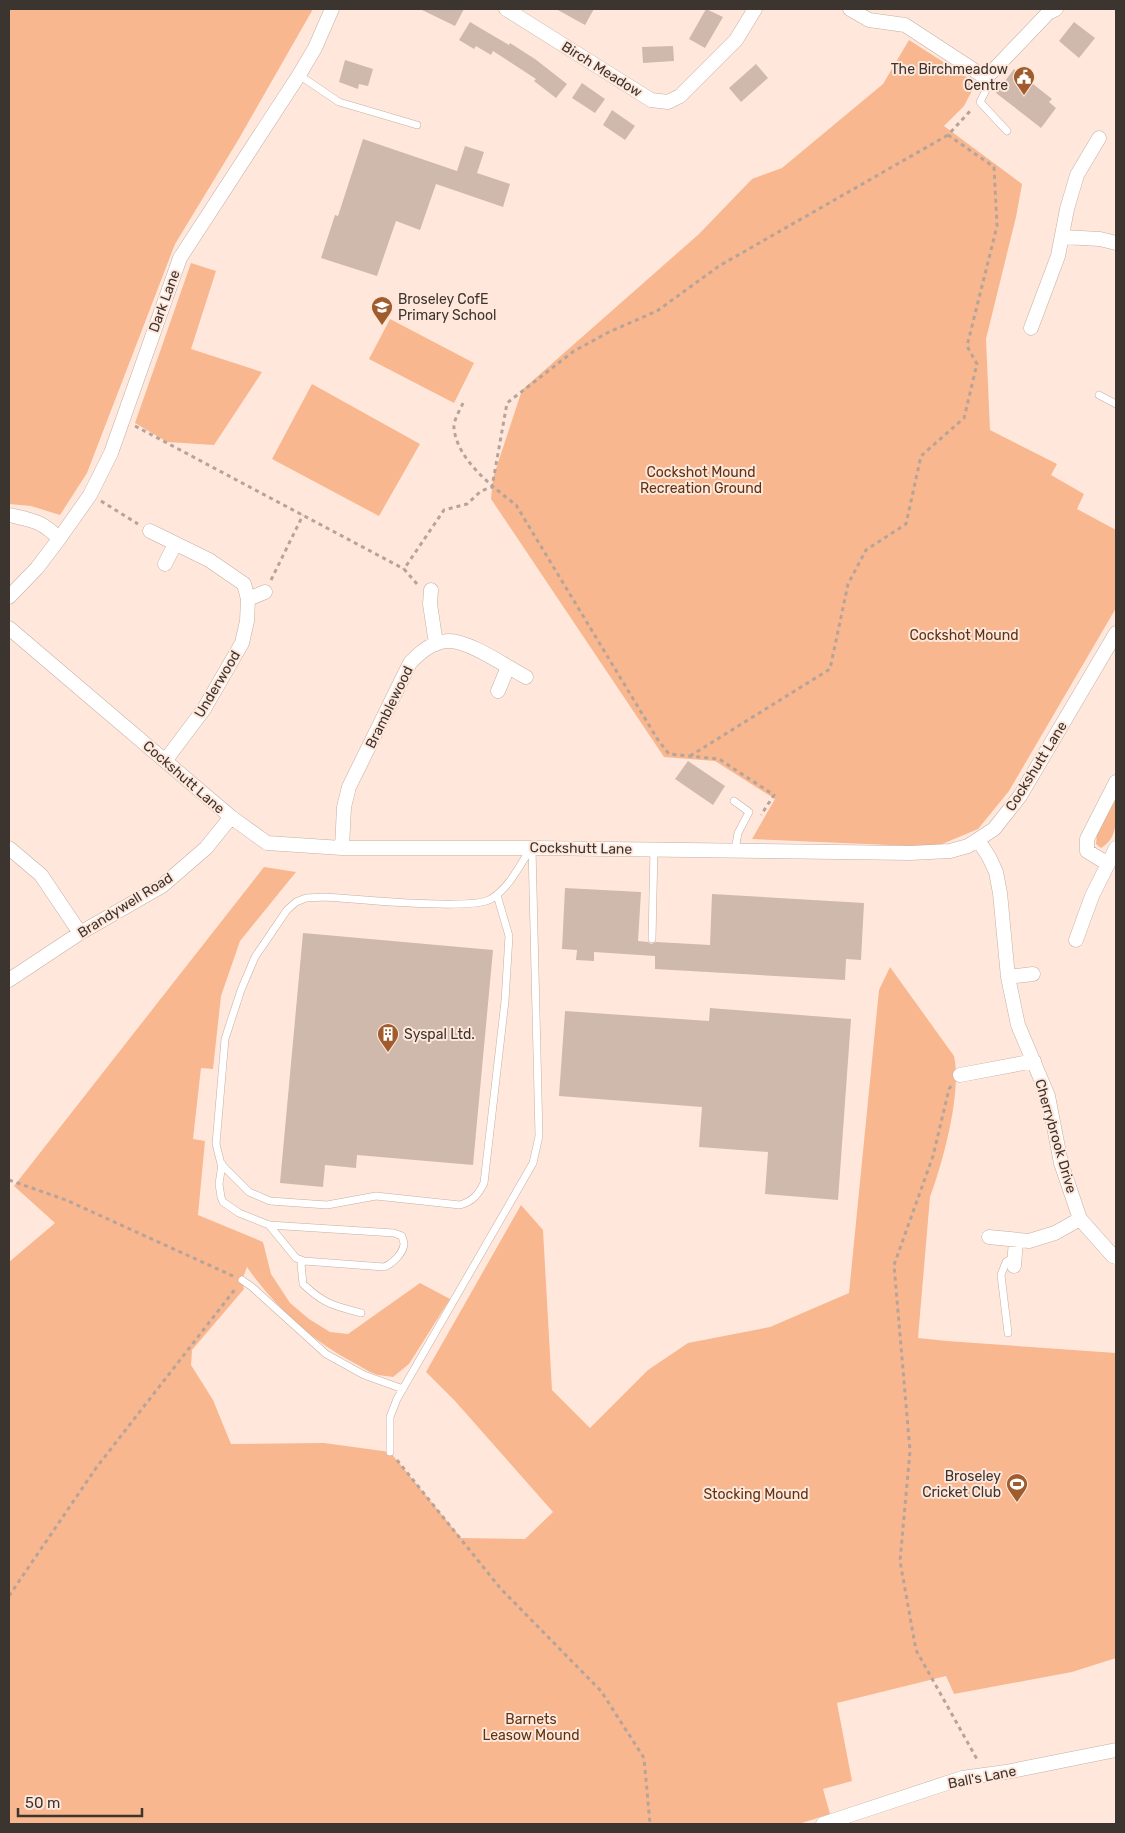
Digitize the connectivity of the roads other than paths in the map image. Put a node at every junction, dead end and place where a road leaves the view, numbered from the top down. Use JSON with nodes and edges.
{"nodes":[{"id":1,"x":332,"y":9,"type":"edge"},
{"id":2,"x":506,"y":9,"type":"edge"},
{"id":3,"x":755,"y":9,"type":"edge"},
{"id":4,"x":850,"y":9,"type":"edge"},
{"id":5,"x":1056,"y":9,"type":"edge"},
{"id":6,"x":299,"y":75,"type":"junction"},
{"id":7,"x":986,"y":78,"type":"junction"},
{"id":8,"x":417,"y":125,"type":"dead end"},
{"id":9,"x":1008,"y":131,"type":"dead end"},
{"id":10,"x":1099,"y":138,"type":"dead end"},
{"id":11,"x":1062,"y":237,"type":"junction"},
{"id":12,"x":1116,"y":243,"type":"edge"},
{"id":13,"x":1031,"y":328,"type":"dead end"},
{"id":14,"x":1099,"y":395,"type":"dead end"},
{"id":15,"x":1116,"y":404,"type":"edge"},
{"id":16,"x":9,"y":515,"type":"edge"},
{"id":17,"x":150,"y":530,"type":"road end"},
{"id":18,"x":60,"y":539,"type":"junction"},
{"id":19,"x":175,"y":544,"type":"junction"},
{"id":20,"x":165,"y":564,"type":"dead end"},
{"id":21,"x":265,"y":592,"type":"road end"},
{"id":22,"x":9,"y":597,"type":"edge"},
{"id":23,"x":430,"y":597,"type":"road end"},
{"id":24,"x":248,"y":598,"type":"junction"},
{"id":25,"x":9,"y":628,"type":"edge"},
{"id":26,"x":1116,"y":633,"type":"edge"},
{"id":27,"x":436,"y":644,"type":"junction"},
{"id":28,"x":508,"y":667,"type":"junction"},
{"id":29,"x":526,"y":677,"type":"dead end"},
{"id":30,"x":498,"y":690,"type":"dead end"},
{"id":31,"x":166,"y":761,"type":"junction"},
{"id":32,"x":1116,"y":782,"type":"edge"},
{"id":33,"x":734,"y":801,"type":"dead end"},
{"id":34,"x":231,"y":817,"type":"junction"},
{"id":35,"x":978,"y":840,"type":"junction"},
{"id":36,"x":9,"y":848,"type":"edge"},
{"id":37,"x":342,"y":848,"type":"junction"},
{"id":38,"x":532,"y":848,"type":"junction"},
{"id":39,"x":1116,"y":848,"type":"edge"},
{"id":40,"x":654,"y":849,"type":"junction"},
{"id":41,"x":735,"y":850,"type":"junction"},
{"id":42,"x":1108,"y":864,"type":"junction"},
{"id":43,"x":498,"y":895,"type":"junction"},
{"id":44,"x":80,"y":933,"type":"junction"},
{"id":45,"x":652,"y":939,"type":"dead end"},
{"id":46,"x":1076,"y":940,"type":"dead end"},
{"id":47,"x":1033,"y":974,"type":"dead end"},
{"id":48,"x":1008,"y":977,"type":"junction"},
{"id":49,"x":9,"y":980,"type":"edge"},
{"id":50,"x":1034,"y":1061,"type":"junction"},
{"id":51,"x":960,"y":1075,"type":"road end"},
{"id":52,"x":222,"y":1164,"type":"junction"},
{"id":53,"x":1080,"y":1219,"type":"junction"},
{"id":54,"x":269,"y":1225,"type":"junction"},
{"id":55,"x":989,"y":1237,"type":"dead end"},
{"id":56,"x":1016,"y":1240,"type":"junction"},
{"id":57,"x":1116,"y":1257,"type":"edge"},
{"id":58,"x":304,"y":1261,"type":"junction"},
{"id":59,"x":1014,"y":1261,"type":"joint"},
{"id":60,"x":242,"y":1280,"type":"road end"},
{"id":61,"x":361,"y":1313,"type":"dead end"},
{"id":62,"x":1008,"y":1333,"type":"dead end"},
{"id":63,"x":403,"y":1390,"type":"junction"},
{"id":64,"x":390,"y":1452,"type":"road end"},
{"id":65,"x":1116,"y":1750,"type":"edge"},
{"id":66,"x":823,"y":1824,"type":"edge"}],
"edges":[{"from":1,"to":6,"type":"street","name":"Dark Lane"},
{"from":2,"to":3,"type":"street","name":"Birch Meadow"},
{"from":4,"to":7,"type":"street"},
{"from":5,"to":7,"type":"street"},
{"from":6,"to":8,"type":"lane"},
{"from":6,"to":18,"type":"street","name":"Dark Lane"},
{"from":7,"to":9,"type":"lane"},
{"from":10,"to":11,"type":"street"},
{"from":11,"to":12,"type":"street"},
{"from":11,"to":13,"type":"street"},
{"from":14,"to":15,"type":"lane"},
{"from":16,"to":18,"type":"street"},
{"from":17,"to":19,"type":"street"},
{"from":18,"to":22,"type":"street","name":"Dark Lane"},
{"from":19,"to":20,"type":"street"},
{"from":19,"to":24,"type":"street"},
{"from":21,"to":24,"type":"street"},
{"from":23,"to":27,"type":"street"},
{"from":24,"to":31,"type":"street","name":"Underwood"},
{"from":25,"to":31,"type":"street","name":"Cockshutt Lane"},
{"from":26,"to":35,"type":"street","name":"Cockshutt Lane"},
{"from":27,"to":28,"type":"street"},
{"from":27,"to":37,"type":"street","name":"Bramblewood"},
{"from":28,"to":29,"type":"street"},
{"from":28,"to":30,"type":"street"},
{"from":31,"to":34,"type":"street","name":"Cockshutt Lane"},
{"from":32,"to":42,"type":"street"},
{"from":33,"to":41,"type":"lane"},
{"from":34,"to":37,"type":"street","name":"Cockshutt Lane"},
{"from":34,"to":44,"type":"street","name":"Brandywell Road"},
{"from":35,"to":41,"type":"street","name":"Cockshutt Lane"},
{"from":35,"to":48,"type":"street","name":"Cherrybrook Drive"},
{"from":36,"to":44,"type":"street"},
{"from":37,"to":38,"type":"street","name":"Cockshutt Lane"},
{"from":38,"to":40,"type":"street","name":"Cockshutt Lane"},
{"from":38,"to":43,"type":"lane"},
{"from":38,"to":63,"type":"lane"},
{"from":39,"to":42,"type":"street"},
{"from":40,"to":41,"type":"street","name":"Cockshutt Lane"},
{"from":40,"to":45,"type":"lane"},
{"from":42,"to":46,"type":"street"},
{"from":43,"to":52,"type":"lane"},
{"from":43,"to":52,"type":"lane"},
{"from":44,"to":49,"type":"street","name":"Brandywell Road"},
{"from":47,"to":48,"type":"street"},
{"from":48,"to":50,"type":"street","name":"Cherrybrook Drive"},
{"from":50,"to":51,"type":"street","name":"Cherrybrook Drive"},
{"from":50,"to":53,"type":"street","name":"Cherrybrook Drive"},
{"from":52,"to":54,"type":"lane"},
{"from":53,"to":56,"type":"street"},
{"from":53,"to":57,"type":"street","name":"Cherrybrook Drive"},
{"from":54,"to":58,"type":"lane"},
{"from":54,"to":58,"type":"lane"},
{"from":55,"to":56,"type":"street"},
{"from":56,"to":59,"type":"street"},
{"from":58,"to":61,"type":"lane"},
{"from":59,"to":62,"type":"lane"},
{"from":60,"to":63,"type":"lane"},
{"from":63,"to":64,"type":"lane"},
{"from":65,"to":66,"type":"street","name":"Ball's Lane"}]}
